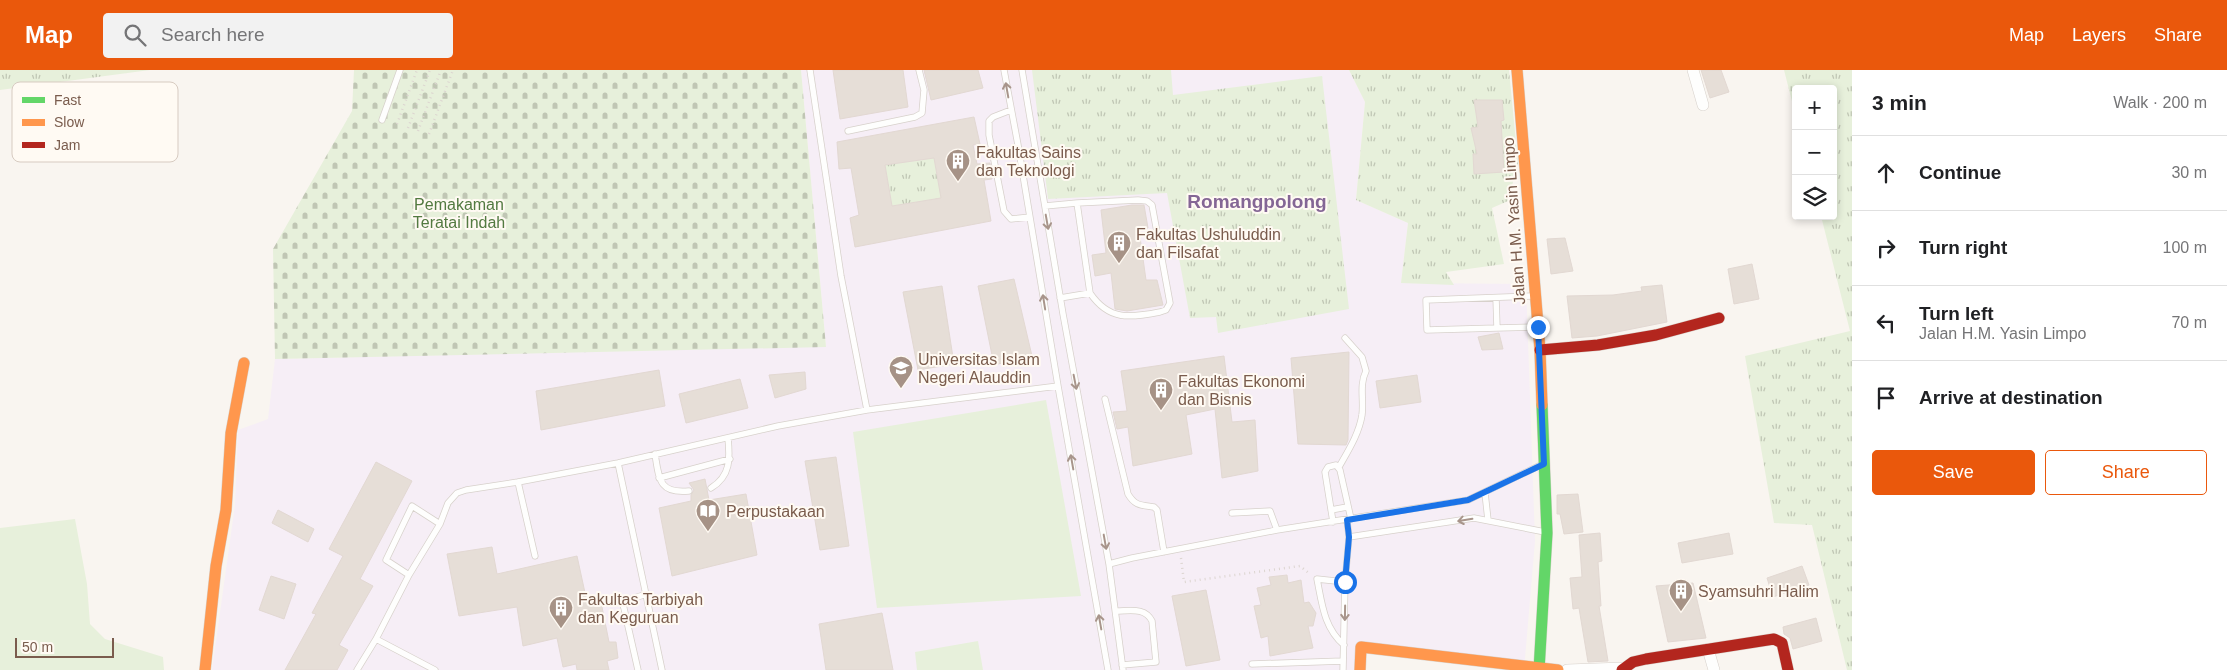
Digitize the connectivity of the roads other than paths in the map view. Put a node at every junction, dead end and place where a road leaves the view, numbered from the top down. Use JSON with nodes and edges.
{"nodes":[{"id":1,"x":400,"y":70,"type":"edge"},
{"id":2,"x":810,"y":70,"type":"edge"},
{"id":3,"x":919,"y":70,"type":"edge"},
{"id":4,"x":1004,"y":70,"type":"edge"},
{"id":5,"x":1022,"y":70,"type":"edge"},
{"id":6,"x":1516,"y":70,"type":"edge"},
{"id":7,"x":1693,"y":70,"type":"edge"},
{"id":8,"x":1703,"y":105,"type":"dead end"},
{"id":9,"x":1011,"y":110,"type":"junction"},
{"id":10,"x":382,"y":120,"type":"dead end"},
{"id":11,"x":848,"y":131,"type":"dead end"},
{"id":12,"x":1077,"y":203,"type":"junction"},
{"id":13,"x":1045,"y":206,"type":"junction"},
{"id":14,"x":1030,"y":217,"type":"junction"},
{"id":15,"x":1090,"y":293,"type":"junction"},
{"id":16,"x":1536,"y":296,"type":"junction"},
{"id":17,"x":1060,"y":298,"type":"junction"},
{"id":18,"x":1496,"y":298,"type":"junction"},
{"id":19,"x":1719,"y":318,"type":"dead end"},
{"id":20,"x":1538,"y":327,"type":"junction"},
{"id":21,"x":1498,"y":328,"type":"junction"},
{"id":22,"x":1345,"y":338,"type":"dead end"},
{"id":23,"x":1540,"y":350,"type":"junction"},
{"id":24,"x":244,"y":364,"type":"dead end"},
{"id":25,"x":1058,"y":386,"type":"junction"},
{"id":26,"x":1105,"y":399,"type":"dead end"},
{"id":27,"x":867,"y":410,"type":"junction"},
{"id":28,"x":728,"y":438,"type":"junction"},
{"id":29,"x":655,"y":454,"type":"junction"},
{"id":30,"x":730,"y":459,"type":"junction"},
{"id":31,"x":618,"y":463,"type":"junction"},
{"id":32,"x":1544,"y":464,"type":"junction"},
{"id":33,"x":1339,"y":467,"type":"junction"},
{"id":34,"x":659,"y":478,"type":"junction"},
{"id":35,"x":518,"y":482,"type":"junction"},
{"id":36,"x":711,"y":488,"type":"dead end"},
{"id":37,"x":689,"y":491,"type":"dead end"},
{"id":38,"x":1485,"y":493,"type":"junction"},
{"id":39,"x":1347,"y":507,"type":"junction"},
{"id":40,"x":1331,"y":510,"type":"junction"},
{"id":41,"x":1232,"y":513,"type":"dead end"},
{"id":42,"x":1349,"y":520,"type":"junction"},
{"id":43,"x":1488,"y":520,"type":"junction"},
{"id":44,"x":1333,"y":522,"type":"junction"},
{"id":45,"x":440,"y":524,"type":"junction"},
{"id":46,"x":1277,"y":530,"type":"junction"},
{"id":47,"x":1547,"y":533,"type":"junction"},
{"id":48,"x":1349,"y":537,"type":"junction"},
{"id":49,"x":1164,"y":552,"type":"junction"},
{"id":50,"x":535,"y":556,"type":"dead end"},
{"id":51,"x":1109,"y":564,"type":"junction"},
{"id":52,"x":409,"y":574,"type":"junction"},
{"id":53,"x":1345,"y":582,"type":"junction"},
{"id":54,"x":647,"y":594,"type":"junction"},
{"id":55,"x":1116,"y":611,"type":"junction"},
{"id":56,"x":376,"y":639,"type":"junction"},
{"id":57,"x":1344,"y":645,"type":"junction"},
{"id":58,"x":1708,"y":649,"type":"junction"},
{"id":59,"x":1343,"y":661,"type":"junction"},
{"id":60,"x":1252,"y":664,"type":"dead end"},
{"id":61,"x":1122,"y":667,"type":"edge"},
{"id":62,"x":1539,"y":669,"type":"edge"},
{"id":63,"x":1622,"y":669,"type":"edge"},
{"id":64,"x":205,"y":670,"type":"edge"},
{"id":65,"x":357,"y":670,"type":"edge"},
{"id":66,"x":435,"y":670,"type":"edge"},
{"id":67,"x":638,"y":670,"type":"edge"},
{"id":68,"x":662,"y":670,"type":"edge"},
{"id":69,"x":1108,"y":670,"type":"edge"},
{"id":70,"x":1343,"y":670,"type":"edge"},
{"id":71,"x":1360,"y":670,"type":"edge"},
{"id":72,"x":1558,"y":670,"type":"edge"},
{"id":73,"x":1567,"y":670,"type":"edge"},
{"id":74,"x":1714,"y":670,"type":"edge"},
{"id":75,"x":1788,"y":670,"type":"edge"}],
"edges":[{"from":1,"to":10,"type":"lane"},
{"from":2,"to":27,"type":"lane"},
{"from":3,"to":11,"type":"lane"},
{"from":9,"to":4,"type":"lane","one_way":true},
{"from":5,"to":13,"type":"lane"},
{"from":6,"to":16,"type":"street","name":"Jalan H.M. Yasin Limpo"},
{"from":7,"to":8,"type":"street"},
{"from":9,"to":14,"type":"lane"},
{"from":9,"to":14,"type":"lane"},
{"from":12,"to":13,"type":"lane"},
{"from":12,"to":15,"type":"lane"},
{"from":12,"to":15,"type":"lane"},
{"from":13,"to":17,"type":"lane","one_way":true},
{"from":25,"to":14,"type":"lane","one_way":true},
{"from":15,"to":17,"type":"lane"},
{"from":16,"to":18,"type":"lane"},
{"from":16,"to":20,"type":"street","name":"Jalan H.M. Yasin Limpo"},
{"from":17,"to":51,"type":"lane","one_way":true},
{"from":18,"to":21,"type":"lane"},
{"from":18,"to":21,"type":"lane"},
{"from":19,"to":23,"type":"street"},
{"from":20,"to":21,"type":"lane"},
{"from":20,"to":23,"type":"street","name":"Jalan H.M. Yasin Limpo"},
{"from":22,"to":33,"type":"lane"},
{"from":23,"to":32,"type":"street","name":"Jalan H.M. Yasin Limpo"},
{"from":24,"to":64,"type":"street"},
{"from":25,"to":27,"type":"lane"},
{"from":69,"to":25,"type":"lane","one_way":true},
{"from":26,"to":49,"type":"lane"},
{"from":27,"to":28,"type":"lane"},
{"from":28,"to":29,"type":"lane"},
{"from":28,"to":30,"type":"lane"},
{"from":29,"to":31,"type":"lane"},
{"from":29,"to":34,"type":"lane"},
{"from":30,"to":34,"type":"lane"},
{"from":30,"to":36,"type":"lane"},
{"from":31,"to":35,"type":"lane"},
{"from":31,"to":54,"type":"lane"},
{"from":32,"to":38,"type":"lane"},
{"from":32,"to":47,"type":"street","name":"Jalan H.M. Yasin Limpo"},
{"from":33,"to":39,"type":"lane"},
{"from":33,"to":40,"type":"lane"},
{"from":34,"to":37,"type":"lane"},
{"from":35,"to":45,"type":"lane"},
{"from":35,"to":50,"type":"lane"},
{"from":38,"to":42,"type":"lane"},
{"from":38,"to":43,"type":"lane"},
{"from":39,"to":40,"type":"lane"},
{"from":39,"to":42,"type":"lane"},
{"from":40,"to":44,"type":"lane"},
{"from":41,"to":46,"type":"lane"},
{"from":42,"to":44,"type":"lane"},
{"from":42,"to":48,"type":"lane"},
{"from":43,"to":47,"type":"lane"},
{"from":43,"to":48,"type":"lane","one_way":true},
{"from":44,"to":46,"type":"lane"},
{"from":45,"to":52,"type":"lane"},
{"from":45,"to":52,"type":"lane"},
{"from":46,"to":49,"type":"lane"},
{"from":47,"to":62,"type":"street","name":"Jalan H.M. Yasin Limpo"},
{"from":48,"to":53,"type":"lane"},
{"from":49,"to":51,"type":"lane"},
{"from":51,"to":55,"type":"lane"},
{"from":52,"to":56,"type":"lane"},
{"from":53,"to":57,"type":"lane","one_way":true},
{"from":53,"to":57,"type":"lane"},
{"from":54,"to":67,"type":"lane"},
{"from":54,"to":68,"type":"lane"},
{"from":55,"to":61,"type":"lane"},
{"from":55,"to":61,"type":"lane"},
{"from":56,"to":65,"type":"lane"},
{"from":56,"to":66,"type":"lane"},
{"from":57,"to":59,"type":"lane"},
{"from":58,"to":63,"type":"street"},
{"from":58,"to":74,"type":"street"},
{"from":58,"to":75,"type":"street"},
{"from":59,"to":60,"type":"lane"},
{"from":59,"to":70,"type":"lane"},
{"from":62,"to":71,"type":"street"},
{"from":62,"to":72,"type":"street"},
{"from":63,"to":73,"type":"street"}]}
